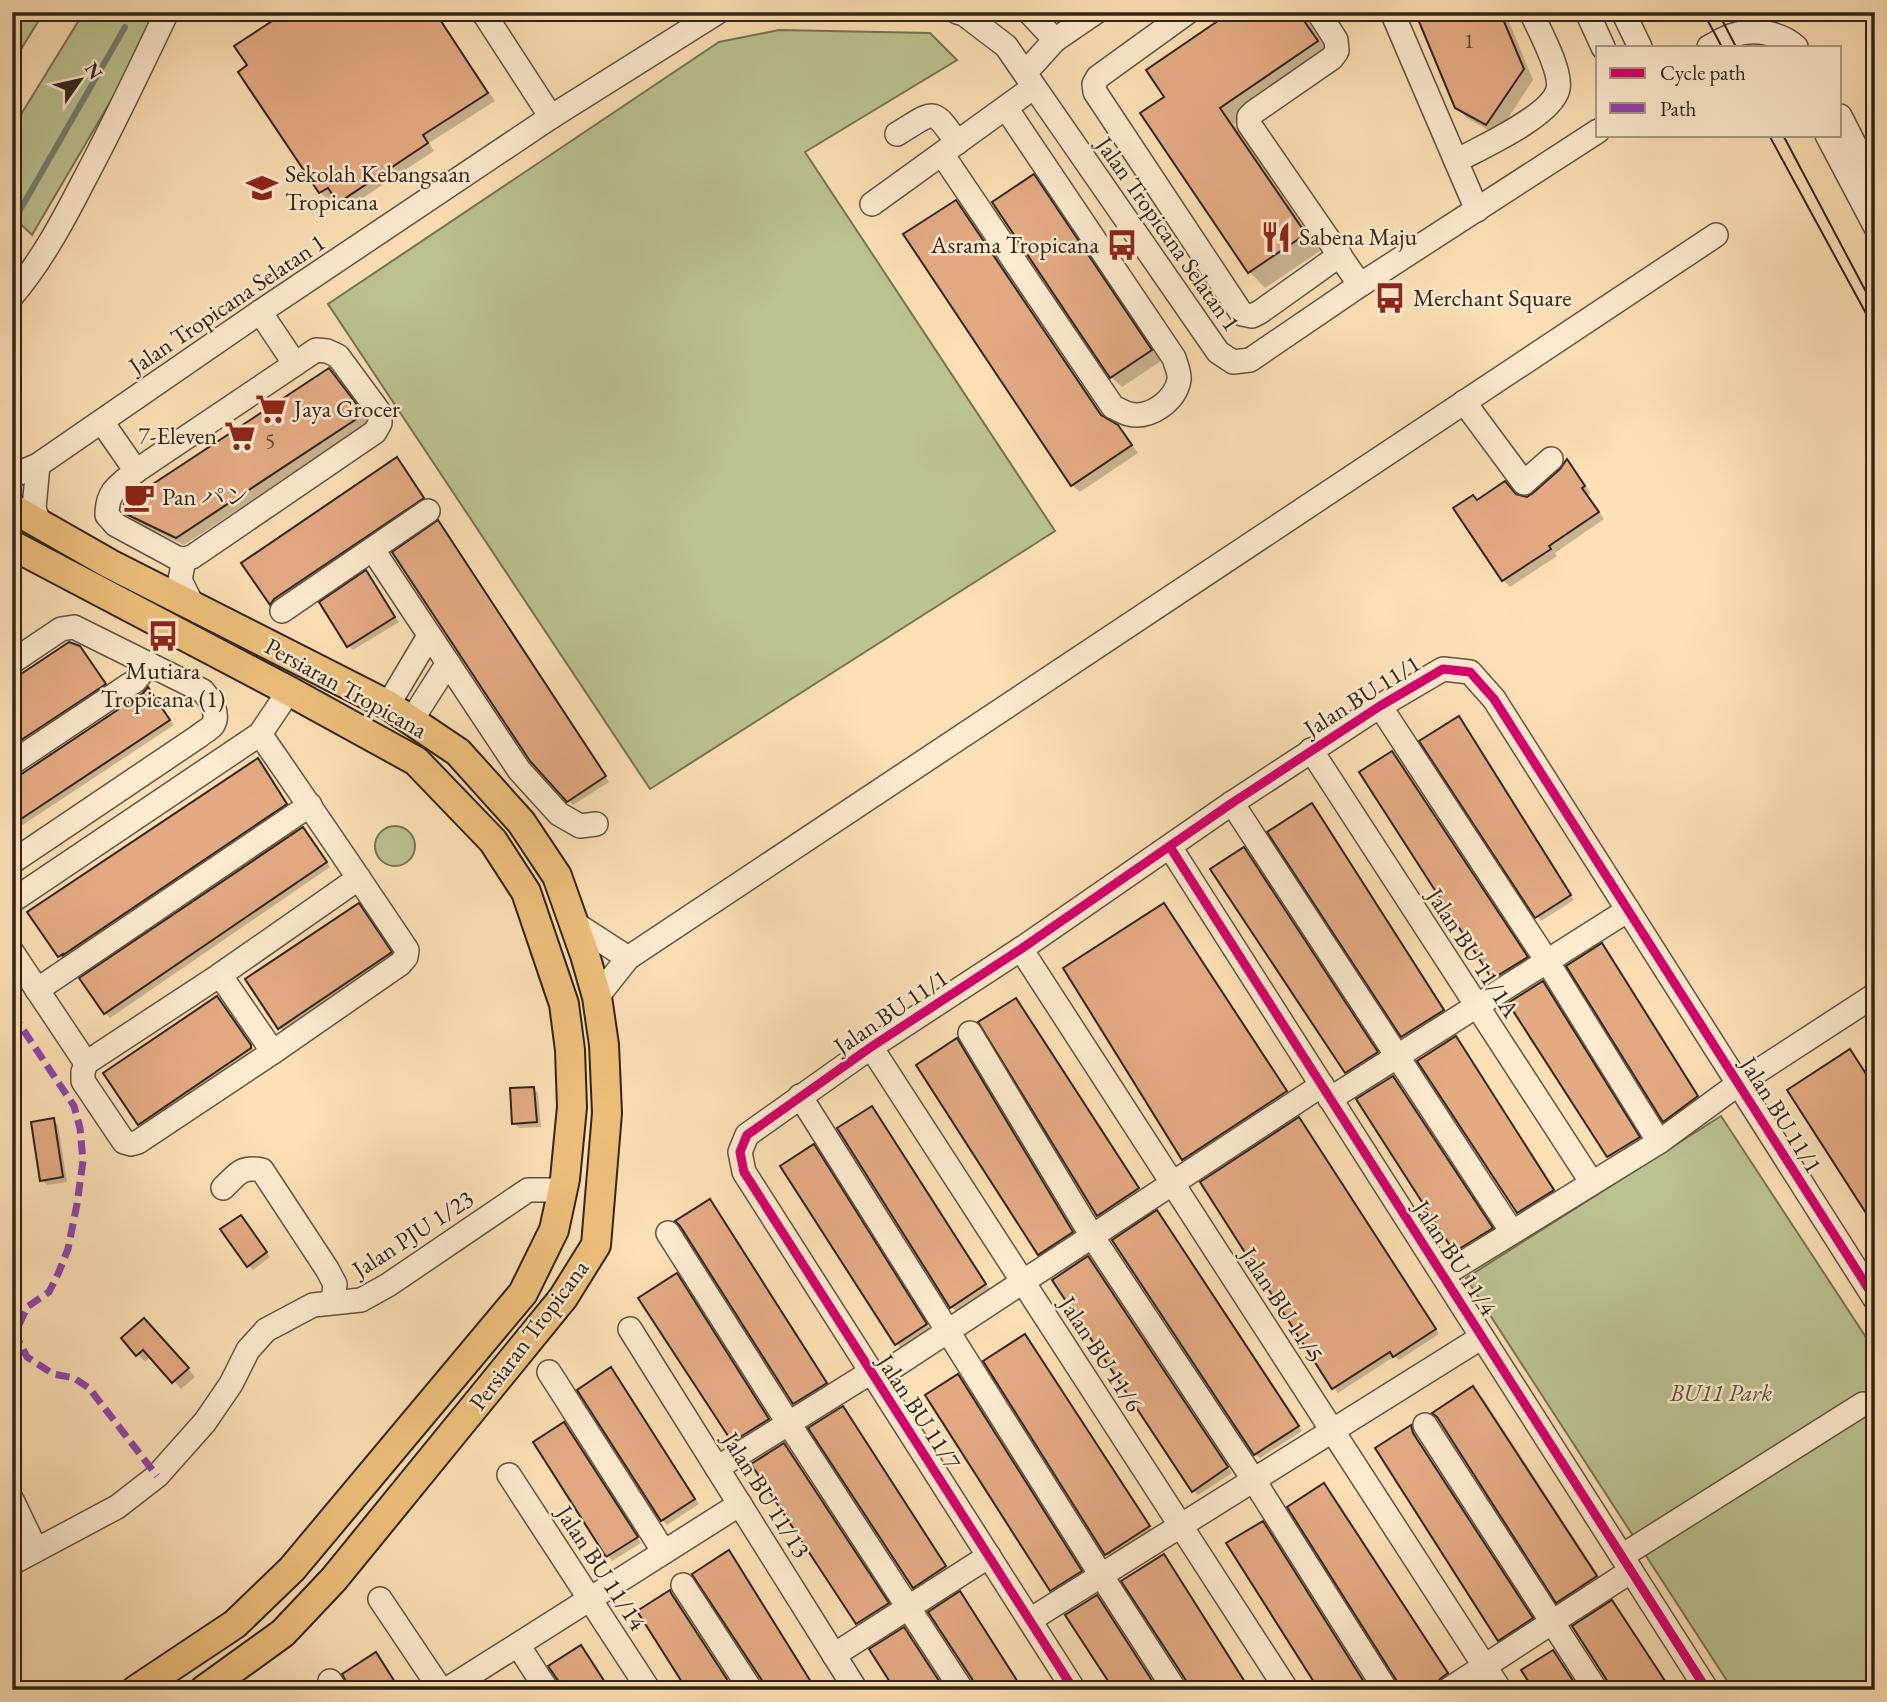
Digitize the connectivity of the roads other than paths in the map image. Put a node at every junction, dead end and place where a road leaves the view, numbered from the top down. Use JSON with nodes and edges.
{"nodes":[{"id":1,"x":167,"y":12,"type":"edge"},
{"id":2,"x":484,"y":12,"type":"edge"},
{"id":3,"x":718,"y":12,"type":"edge"},
{"id":4,"x":957,"y":12,"type":"edge"},
{"id":5,"x":1029,"y":12,"type":"edge"},
{"id":6,"x":1096,"y":12,"type":"edge"},
{"id":7,"x":1188,"y":12,"type":"edge"},
{"id":8,"x":1318,"y":12,"type":"edge"},
{"id":9,"x":1392,"y":12,"type":"edge"},
{"id":10,"x":1531,"y":12,"type":"edge"},
{"id":11,"x":1587,"y":12,"type":"edge"},
{"id":12,"x":1623,"y":12,"type":"edge"},
{"id":13,"x":1055,"y":40,"type":"junction"},
{"id":14,"x":1603,"y":46,"type":"edge"},
{"id":15,"x":1640,"y":46,"type":"edge"},
{"id":16,"x":1711,"y":46,"type":"edge"},
{"id":17,"x":1795,"y":46,"type":"edge"},
{"id":18,"x":1030,"y":80,"type":"junction"},
{"id":19,"x":1006,"y":108,"type":"junction"},
{"id":20,"x":551,"y":117,"type":"junction"},
{"id":21,"x":1842,"y":120,"type":"edge"},
{"id":22,"x":1596,"y":132,"type":"edge"},
{"id":23,"x":897,"y":134,"type":"dead end"},
{"id":24,"x":1828,"y":136,"type":"edge"},
{"id":25,"x":949,"y":148,"type":"junction"},
{"id":26,"x":1456,"y":161,"type":"junction"},
{"id":27,"x":1875,"y":185,"type":"edge"},
{"id":28,"x":872,"y":204,"type":"dead end"},
{"id":29,"x":1477,"y":210,"type":"junction"},
{"id":30,"x":1875,"y":226,"type":"edge"},
{"id":31,"x":1716,"y":235,"type":"dead end"},
{"id":32,"x":1340,"y":255,"type":"junction"},
{"id":33,"x":20,"y":271,"type":"edge"},
{"id":34,"x":1360,"y":285,"type":"junction"},
{"id":35,"x":12,"y":296,"type":"edge"},
{"id":36,"x":260,"y":312,"type":"junction"},
{"id":37,"x":295,"y":364,"type":"junction"},
{"id":38,"x":1464,"y":402,"type":"junction"},
{"id":39,"x":102,"y":422,"type":"junction"},
{"id":40,"x":1551,"y":459,"type":"dead end"},
{"id":41,"x":38,"y":465,"type":"junction"},
{"id":42,"x":136,"y":471,"type":"junction"},
{"id":43,"x":12,"y":476,"type":"edge"},
{"id":44,"x":12,"y":508,"type":"edge"},
{"id":45,"x":428,"y":511,"type":"dead end"},
{"id":46,"x":39,"y":523,"type":"junction"},
{"id":47,"x":12,"y":545,"type":"edge"},
{"id":48,"x":373,"y":550,"type":"junction"},
{"id":49,"x":184,"y":559,"type":"junction"},
{"id":50,"x":192,"y":606,"type":"junction"},
{"id":51,"x":282,"y":611,"type":"dead end"},
{"id":52,"x":429,"y":636,"type":"junction"},
{"id":53,"x":12,"y":662,"type":"edge"},
{"id":54,"x":447,"y":663,"type":"junction"},
{"id":55,"x":149,"y":664,"type":"junction"},
{"id":56,"x":289,"y":691,"type":"junction"},
{"id":57,"x":388,"y":705,"type":"junction"},
{"id":58,"x":1380,"y":706,"type":"junction"},
{"id":59,"x":411,"y":721,"type":"junction"},
{"id":60,"x":260,"y":734,"type":"junction"},
{"id":61,"x":1311,"y":750,"type":"junction"},
{"id":62,"x":12,"y":763,"type":"edge"},
{"id":63,"x":1232,"y":803,"type":"junction"},
{"id":64,"x":310,"y":805,"type":"junction"},
{"id":65,"x":596,"y":824,"type":"dead end"},
{"id":66,"x":1170,"y":847,"type":"junction"},
{"id":67,"x":12,"y":862,"type":"edge"},
{"id":68,"x":359,"y":878,"type":"junction"},
{"id":69,"x":12,"y":901,"type":"edge"},
{"id":70,"x":1628,"y":910,"type":"junction"},
{"id":71,"x":574,"y":923,"type":"junction"},
{"id":72,"x":1021,"y":949,"type":"junction"},
{"id":73,"x":12,"y":952,"type":"edge"},
{"id":74,"x":628,"y":958,"type":"junction"},
{"id":75,"x":1547,"y":961,"type":"junction"},
{"id":76,"x":220,"y":975,"type":"junction"},
{"id":77,"x":37,"y":990,"type":"junction"},
{"id":78,"x":1875,"y":995,"type":"edge"},
{"id":79,"x":597,"y":997,"type":"junction"},
{"id":80,"x":1476,"y":1006,"type":"junction"},
{"id":81,"x":970,"y":1033,"type":"dead end"},
{"id":82,"x":871,"y":1047,"type":"junction"},
{"id":83,"x":273,"y":1052,"type":"junction"},
{"id":84,"x":1397,"y":1056,"type":"junction"},
{"id":85,"x":86,"y":1063,"type":"junction"},
{"id":86,"x":1738,"y":1084,"type":"junction"},
{"id":87,"x":1326,"y":1092,"type":"junction"},
{"id":88,"x":800,"y":1096,"type":"junction"},
{"id":89,"x":1659,"y":1142,"type":"junction"},
{"id":90,"x":740,"y":1152,"type":"joint"},
{"id":91,"x":603,"y":1178,"type":"junction"},
{"id":92,"x":1172,"y":1182,"type":"junction"},
{"id":93,"x":1592,"y":1183,"type":"junction"},
{"id":94,"x":564,"y":1185,"type":"junction"},
{"id":95,"x":223,"y":1188,"type":"dead end"},
{"id":96,"x":554,"y":1230,"type":"junction"},
{"id":97,"x":1512,"y":1232,"type":"junction"},
{"id":98,"x":668,"y":1233,"type":"dead end"},
{"id":99,"x":1092,"y":1236,"type":"junction"},
{"id":100,"x":596,"y":1245,"type":"junction"},
{"id":101,"x":1443,"y":1275,"type":"junction"},
{"id":102,"x":1024,"y":1283,"type":"junction"},
{"id":103,"x":1875,"y":1299,"type":"edge"},
{"id":104,"x":333,"y":1302,"type":"junction"},
{"id":105,"x":631,"y":1329,"type":"dead end"},
{"id":106,"x":949,"y":1331,"type":"junction"},
{"id":107,"x":1482,"y":1336,"type":"junction"},
{"id":108,"x":549,"y":1373,"type":"dead end"},
{"id":109,"x":873,"y":1376,"type":"junction"},
{"id":110,"x":1863,"y":1404,"type":"dead end"},
{"id":111,"x":789,"y":1424,"type":"junction"},
{"id":112,"x":1425,"y":1424,"type":"dead end"},
{"id":113,"x":1332,"y":1430,"type":"junction"},
{"id":114,"x":717,"y":1468,"type":"junction"},
{"id":115,"x":509,"y":1475,"type":"dead end"},
{"id":116,"x":1253,"y":1479,"type":"junction"},
{"id":117,"x":12,"y":1500,"type":"edge"},
{"id":118,"x":740,"y":1504,"type":"junction"},
{"id":119,"x":1180,"y":1525,"type":"junction"},
{"id":120,"x":36,"y":1550,"type":"junction"},
{"id":121,"x":664,"y":1552,"type":"junction"},
{"id":122,"x":989,"y":1556,"type":"junction"},
{"id":123,"x":12,"y":1563,"type":"edge"},
{"id":124,"x":1627,"y":1564,"type":"junction"},
{"id":125,"x":1101,"y":1575,"type":"junction"},
{"id":126,"x":683,"y":1585,"type":"dead end"},
{"id":127,"x":380,"y":1599,"type":"dead end"},
{"id":128,"x":590,"y":1599,"type":"junction"},
{"id":129,"x":909,"y":1607,"type":"junction"},
{"id":130,"x":1030,"y":1620,"type":"junction"},
{"id":131,"x":1554,"y":1621,"type":"junction"},
{"id":132,"x":518,"y":1644,"type":"junction"},
{"id":133,"x":834,"y":1655,"type":"junction"},
{"id":134,"x":1485,"y":1666,"type":"junction"},
{"id":135,"x":136,"y":1690,"type":"edge"},
{"id":136,"x":204,"y":1690,"type":"edge"},
{"id":137,"x":441,"y":1690,"type":"edge"},
{"id":138,"x":446,"y":1690,"type":"edge"},
{"id":139,"x":547,"y":1690,"type":"edge"},
{"id":140,"x":649,"y":1690,"type":"edge"},
{"id":141,"x":751,"y":1690,"type":"edge"},
{"id":142,"x":856,"y":1690,"type":"edge"},
{"id":143,"x":962,"y":1690,"type":"edge"},
{"id":144,"x":1074,"y":1690,"type":"edge"},
{"id":145,"x":1175,"y":1690,"type":"edge"},
{"id":146,"x":1287,"y":1690,"type":"edge"},
{"id":147,"x":1386,"y":1690,"type":"edge"},
{"id":148,"x":1448,"y":1690,"type":"edge"},
{"id":149,"x":1500,"y":1690,"type":"edge"},
{"id":150,"x":1596,"y":1690,"type":"edge"},
{"id":151,"x":1707,"y":1690,"type":"edge"}],
"edges":[{"from":1,"to":33,"type":"street"},
{"from":2,"to":20,"type":"street"},
{"from":3,"to":20,"type":"street","name":"Jalan Tropicana Selatan 1"},
{"from":4,"to":18,"type":"street","name":"Jalan Tropicana Selatan 1"},
{"from":5,"to":13,"type":"street"},
{"from":6,"to":13,"type":"street"},
{"from":7,"to":32,"type":"street"},
{"from":8,"to":32,"type":"street"},
{"from":9,"to":26,"type":"street"},
{"from":10,"to":26,"type":"street"},
{"from":11,"to":14,"type":"street"},
{"from":12,"to":15,"type":"street"},
{"from":13,"to":18,"type":"street"},
{"from":16,"to":17,"type":"street"},
{"from":18,"to":19,"type":"street"},
{"from":18,"to":34,"type":"street","name":"Jalan Tropicana Selatan 1"},
{"from":19,"to":25,"type":"street"},
{"from":19,"to":25,"type":"street"},
{"from":20,"to":36,"type":"street","name":"Jalan Tropicana Selatan 1"},
{"from":21,"to":27,"type":"street"},
{"from":22,"to":29,"type":"street","name":"Jalan Tropicana Selatan 1"},
{"from":23,"to":25,"type":"street"},
{"from":24,"to":30,"type":"street"},
{"from":25,"to":28,"type":"street"},
{"from":26,"to":29,"type":"street"},
{"from":29,"to":34,"type":"street","name":"Jalan Tropicana Selatan 1"},
{"from":31,"to":38,"type":"street"},
{"from":32,"to":34,"type":"street"},
{"from":33,"to":35,"type":"street"},
{"from":36,"to":37,"type":"street"},
{"from":36,"to":39,"type":"street","name":"Jalan Tropicana Selatan 1"},
{"from":37,"to":42,"type":"street"},
{"from":37,"to":49,"type":"street"},
{"from":38,"to":40,"type":"street"},
{"from":38,"to":74,"type":"street"},
{"from":39,"to":41,"type":"street","name":"Jalan Tropicana Selatan 1"},
{"from":39,"to":42,"type":"street"},
{"from":41,"to":43,"type":"street","name":"Jalan Tropicana Selatan 1"},
{"from":41,"to":46,"type":"street"},
{"from":42,"to":49,"type":"street"},
{"from":44,"to":46,"type":"main road","name":"Persiaran Tropicana"},
{"from":45,"to":48,"type":"street"},
{"from":46,"to":50,"type":"main road","name":"Persiaran Tropicana"},
{"from":47,"to":56,"type":"main road","name":"Persiaran Tropicana"},
{"from":48,"to":51,"type":"street"},
{"from":48,"to":52,"type":"street"},
{"from":49,"to":50,"type":"street"},
{"from":50,"to":57,"type":"main road","name":"Persiaran Tropicana"},
{"from":52,"to":54,"type":"street"},
{"from":52,"to":57,"type":"street"},
{"from":53,"to":55,"type":"street"},
{"from":54,"to":59,"type":"street"},
{"from":54,"to":65,"type":"street"},
{"from":55,"to":62,"type":"street"},
{"from":55,"to":67,"type":"street"},
{"from":56,"to":60,"type":"street"},
{"from":56,"to":94,"type":"main road","name":"Persiaran Tropicana"},
{"from":57,"to":59,"type":"main road","name":"Persiaran Tropicana"},
{"from":58,"to":61,"type":"street","name":"Jalan BU 11/1"},
{"from":58,"to":70,"type":"street","name":"Jalan BU 11/1"},
{"from":58,"to":75,"type":"street"},
{"from":59,"to":71,"type":"main road","name":"Persiaran Tropicana"},
{"from":60,"to":64,"type":"street"},
{"from":60,"to":69,"type":"street"},
{"from":61,"to":63,"type":"street","name":"Jalan BU 11/1"},
{"from":61,"to":80,"type":"street","name":"Jalan BU 11/1A"},
{"from":63,"to":66,"type":"street","name":"Jalan BU 11/1"},
{"from":63,"to":84,"type":"street"},
{"from":64,"to":68,"type":"street"},
{"from":64,"to":77,"type":"street"},
{"from":66,"to":72,"type":"street","name":"Jalan BU 11/1"},
{"from":66,"to":87,"type":"street","name":"Jalan BU 11/4"},
{"from":68,"to":76,"type":"street"},
{"from":68,"to":83,"type":"street"},
{"from":70,"to":75,"type":"street"},
{"from":70,"to":86,"type":"street","name":"Jalan BU 11/1"},
{"from":71,"to":74,"type":"street"},
{"from":71,"to":79,"type":"main road","name":"Persiaran Tropicana"},
{"from":72,"to":82,"type":"street","name":"Jalan BU 11/1"},
{"from":72,"to":92,"type":"street","name":"Jalan BU 11/5"},
{"from":73,"to":77,"type":"street"},
{"from":74,"to":79,"type":"street"},
{"from":75,"to":80,"type":"street"},
{"from":75,"to":89,"type":"street"},
{"from":76,"to":83,"type":"street"},
{"from":76,"to":85,"type":"street"},
{"from":77,"to":85,"type":"street"},
{"from":78,"to":86,"type":"street"},
{"from":79,"to":91,"type":"main road","name":"Persiaran Tropicana"},
{"from":80,"to":84,"type":"street"},
{"from":80,"to":93,"type":"street","name":"Jalan BU 11/1A"},
{"from":81,"to":99,"type":"street"},
{"from":82,"to":88,"type":"street","name":"Jalan BU 11/1"},
{"from":82,"to":102,"type":"street","name":"Jalan BU 11/6"},
{"from":83,"to":85,"type":"street"},
{"from":84,"to":87,"type":"street"},
{"from":84,"to":97,"type":"street"},
{"from":86,"to":89,"type":"street"},
{"from":86,"to":103,"type":"street","name":"Jalan BU 11/1"},
{"from":87,"to":92,"type":"street"},
{"from":87,"to":101,"type":"street","name":"Jalan BU 11/4"},
{"from":88,"to":90,"type":"street","name":"Jalan BU 11/1"},
{"from":88,"to":106,"type":"street"},
{"from":89,"to":93,"type":"street"},
{"from":90,"to":109,"type":"street","name":"Jalan BU 11/7"},
{"from":91,"to":94,"type":"main road"},
{"from":91,"to":100,"type":"main road","name":"Persiaran Tropicana"},
{"from":92,"to":99,"type":"street"},
{"from":92,"to":113,"type":"street","name":"Jalan BU 11/5"},
{"from":93,"to":97,"type":"street"},
{"from":94,"to":96,"type":"main road","name":"Persiaran Tropicana"},
{"from":94,"to":104,"type":"street","name":"Jalan PJU 1/23"},
{"from":95,"to":104,"type":"street"},
{"from":96,"to":100,"type":"main road"},
{"from":96,"to":135,"type":"main road","name":"Persiaran Tropicana"},
{"from":97,"to":101,"type":"street"},
{"from":98,"to":111,"type":"street"},
{"from":99,"to":102,"type":"street"},
{"from":99,"to":116,"type":"street"},
{"from":100,"to":136,"type":"main road","name":"Persiaran Tropicana"},
{"from":101,"to":107,"type":"street","name":"Jalan BU 11/4"},
{"from":102,"to":106,"type":"street"},
{"from":102,"to":119,"type":"street","name":"Jalan BU 11/6"},
{"from":104,"to":120,"type":"street","name":"Jalan PJU 1/23"},
{"from":105,"to":114,"type":"street","name":"Jalan BU 11/13"},
{"from":106,"to":109,"type":"street"},
{"from":106,"to":125,"type":"street"},
{"from":107,"to":113,"type":"street"},
{"from":107,"to":124,"type":"street","name":"Jalan BU 11/4"},
{"from":108,"to":121,"type":"street"},
{"from":109,"to":111,"type":"street"},
{"from":109,"to":122,"type":"street","name":"Jalan BU 11/7"},
{"from":110,"to":124,"type":"street"},
{"from":111,"to":114,"type":"street"},
{"from":111,"to":129,"type":"street"},
{"from":112,"to":131,"type":"street"},
{"from":113,"to":116,"type":"street"},
{"from":113,"to":134,"type":"street","name":"Jalan BU 11/5"},
{"from":114,"to":118,"type":"street","name":"Jalan BU 11/13"},
{"from":115,"to":128,"type":"street","name":"Jalan BU 11/14"},
{"from":116,"to":119,"type":"street"},
{"from":116,"to":147,"type":"street"},
{"from":117,"to":120,"type":"street"},
{"from":118,"to":121,"type":"street"},
{"from":118,"to":133,"type":"street","name":"Jalan BU 11/13"},
{"from":119,"to":125,"type":"street"},
{"from":119,"to":146,"type":"street","name":"Jalan BU 11/6"},
{"from":120,"to":123,"type":"street","name":"Jalan PJU 1/23"},
{"from":121,"to":128,"type":"street"},
{"from":122,"to":129,"type":"street"},
{"from":122,"to":130,"type":"street","name":"Jalan BU 11/7"},
{"from":124,"to":131,"type":"street"},
{"from":124,"to":151,"type":"street","name":"Jalan BU 11/4"},
{"from":125,"to":130,"type":"street"},
{"from":125,"to":145,"type":"street"},
{"from":126,"to":141,"type":"street"},
{"from":127,"to":137,"type":"street"},
{"from":128,"to":132,"type":"street"},
{"from":128,"to":140,"type":"street","name":"Jalan BU 11/14"},
{"from":129,"to":133,"type":"street"},
{"from":129,"to":143,"type":"street"},
{"from":130,"to":144,"type":"street","name":"Jalan BU 11/7"},
{"from":131,"to":134,"type":"street"},
{"from":131,"to":150,"type":"street"},
{"from":132,"to":138,"type":"street"},
{"from":132,"to":139,"type":"street"},
{"from":133,"to":142,"type":"street","name":"Jalan BU 11/13"},
{"from":134,"to":148,"type":"street"},
{"from":134,"to":149,"type":"street","name":"Jalan BU 11/5"}]}
